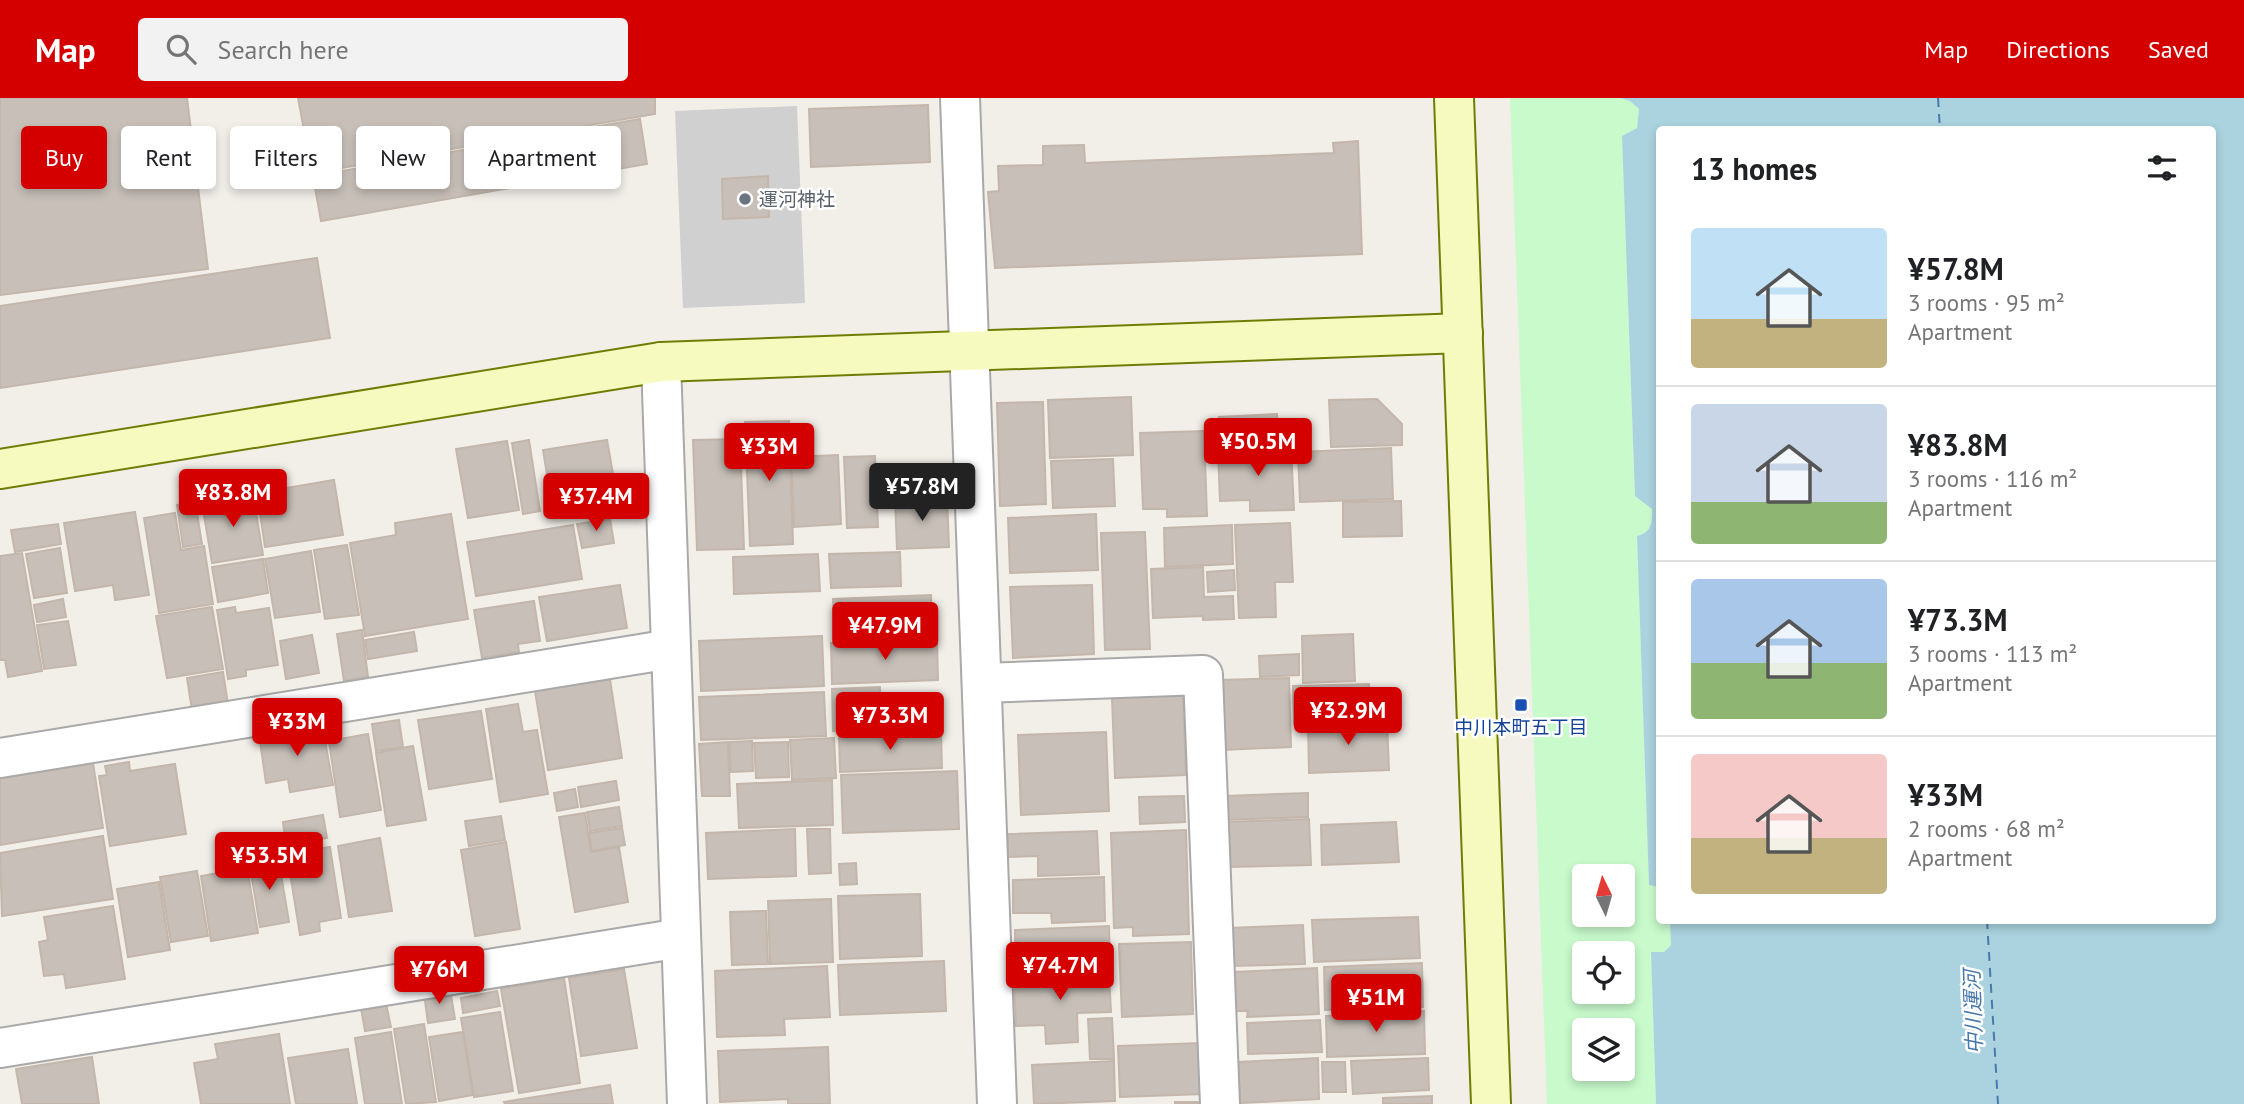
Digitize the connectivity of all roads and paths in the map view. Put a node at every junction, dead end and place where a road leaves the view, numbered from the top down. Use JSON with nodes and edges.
{"nodes":[{"id":1,"x":960,"y":98,"type":"edge"},
{"id":2,"x":1454,"y":98,"type":"edge"},
{"id":3,"x":1463,"y":332,"type":"junction"},
{"id":4,"x":968,"y":350,"type":"junction"},
{"id":5,"x":661,"y":362,"type":"junction"},
{"id":6,"x":0,"y":468,"type":"edge"},
{"id":7,"x":671,"y":649,"type":"junction"},
{"id":8,"x":982,"y":682,"type":"junction"},
{"id":9,"x":0,"y":758,"type":"edge"},
{"id":10,"x":681,"y":938,"type":"junction"},
{"id":11,"x":0,"y":1048,"type":"edge"},
{"id":12,"x":687,"y":1104,"type":"edge"},
{"id":13,"x":998,"y":1104,"type":"edge"},
{"id":14,"x":1220,"y":1104,"type":"edge"},
{"id":15,"x":1491,"y":1104,"type":"edge"}],
"edges":[{"from":1,"to":4,"type":"street"},
{"from":2,"to":3,"type":"street"},
{"from":3,"to":4,"type":"street"},
{"from":3,"to":15,"type":"street"},
{"from":4,"to":5,"type":"street"},
{"from":4,"to":8,"type":"street"},
{"from":5,"to":6,"type":"street"},
{"from":5,"to":7,"type":"street"},
{"from":7,"to":9,"type":"street"},
{"from":7,"to":10,"type":"street"},
{"from":8,"to":13,"type":"street"},
{"from":8,"to":14,"type":"street"},
{"from":10,"to":11,"type":"street"},
{"from":10,"to":12,"type":"street"}]}
